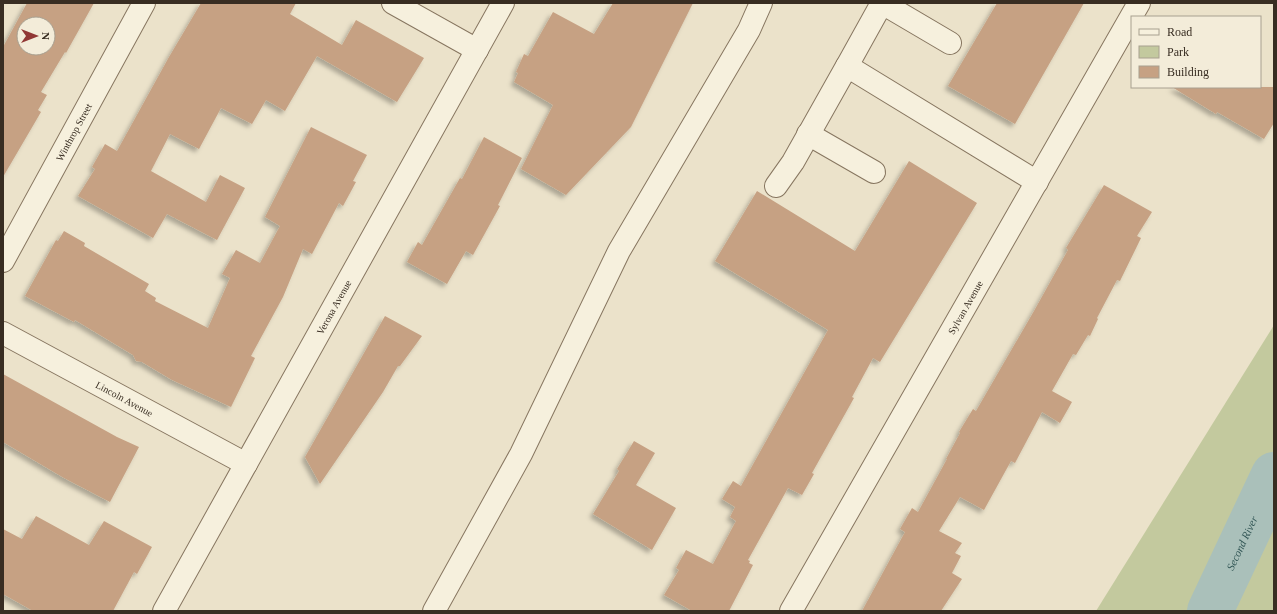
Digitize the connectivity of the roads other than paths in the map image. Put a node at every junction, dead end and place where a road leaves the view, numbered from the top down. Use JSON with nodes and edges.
{"nodes":[{"id":1,"x":144,"y":3,"type":"edge"},
{"id":2,"x":393,"y":3,"type":"edge"},
{"id":3,"x":503,"y":3,"type":"edge"},
{"id":4,"x":761,"y":3,"type":"edge"},
{"id":5,"x":882,"y":3,"type":"edge"},
{"id":6,"x":1139,"y":3,"type":"edge"},
{"id":7,"x":1132,"y":16,"type":"edge"},
{"id":8,"x":1131,"y":17,"type":"edge"},
{"id":9,"x":950,"y":43,"type":"dead end"},
{"id":10,"x":477,"y":50,"type":"junction"},
{"id":11,"x":847,"y":66,"type":"junction"},
{"id":12,"x":808,"y":134,"type":"junction"},
{"id":13,"x":874,"y":172,"type":"dead end"},
{"id":14,"x":1037,"y":182,"type":"junction"},
{"id":15,"x":776,"y":186,"type":"dead end"},
{"id":16,"x":3,"y":261,"type":"edge"},
{"id":17,"x":3,"y":333,"type":"edge"},
{"id":18,"x":246,"y":464,"type":"junction"},
{"id":19,"x":164,"y":611,"type":"edge"},
{"id":20,"x":434,"y":611,"type":"edge"},
{"id":21,"x":791,"y":611,"type":"edge"}],
"edges":[{"from":1,"to":16,"type":"street","name":"Winthrop Street"},
{"from":2,"to":10,"type":"street"},
{"from":3,"to":10,"type":"street","name":"Verona Avenue"},
{"from":4,"to":20,"type":"street"},
{"from":5,"to":9,"type":"street"},
{"from":5,"to":11,"type":"street"},
{"from":6,"to":7,"type":"street","name":"Sylvan Avenue"},
{"from":8,"to":14,"type":"street","name":"Sylvan Avenue"},
{"from":10,"to":18,"type":"street","name":"Verona Avenue"},
{"from":11,"to":12,"type":"street"},
{"from":11,"to":14,"type":"street"},
{"from":12,"to":13,"type":"street"},
{"from":12,"to":15,"type":"street"},
{"from":14,"to":21,"type":"street","name":"Sylvan Avenue"},
{"from":17,"to":18,"type":"street","name":"Lincoln Avenue"},
{"from":18,"to":19,"type":"street","name":"Verona Avenue"}]}
